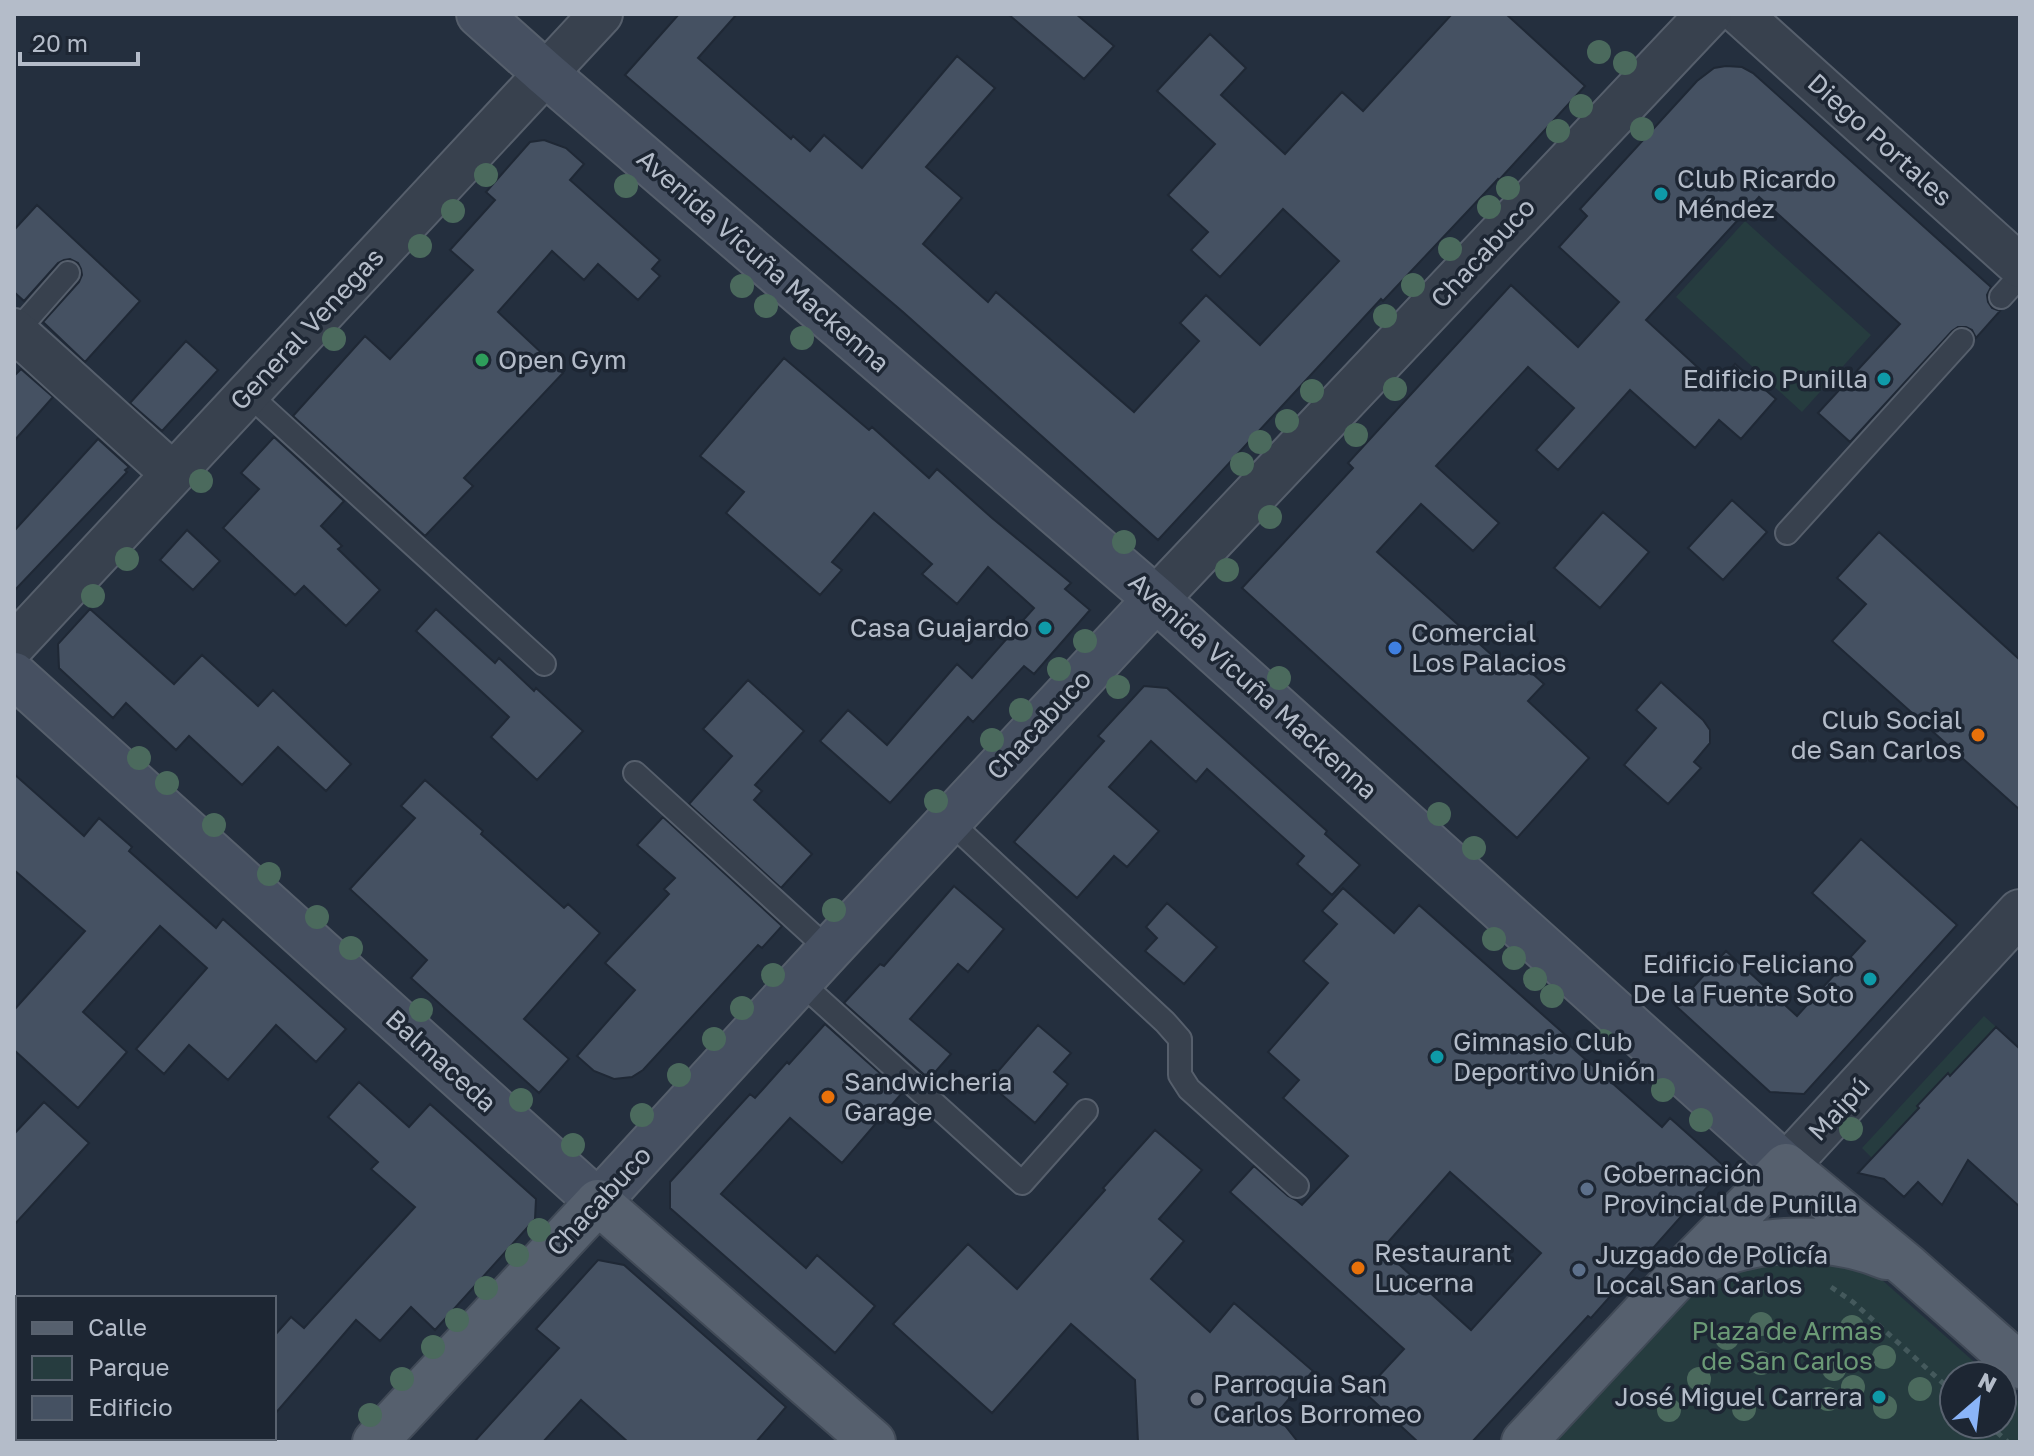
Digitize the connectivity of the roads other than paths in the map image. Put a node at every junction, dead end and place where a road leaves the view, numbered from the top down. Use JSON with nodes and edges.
{"nodes":[{"id":1,"x":479,"y":14,"type":"edge"},
{"id":2,"x":601,"y":14,"type":"edge"},
{"id":3,"x":1709,"y":14,"type":"edge"},
{"id":4,"x":1740,"y":14,"type":"edge"},
{"id":5,"x":545,"y":73,"type":"junction"},
{"id":6,"x":68,"y":273,"type":"dead end"},
{"id":7,"x":2020,"y":276,"type":"edge"},
{"id":8,"x":2011,"y":281,"type":"edge"},
{"id":9,"x":15,"y":332,"type":"edge"},
{"id":10,"x":1962,"y":340,"type":"dead end"},
{"id":11,"x":247,"y":393,"type":"junction"},
{"id":12,"x":172,"y":473,"type":"junction"},
{"id":13,"x":1787,"y":533,"type":"dead end"},
{"id":14,"x":1156,"y":599,"type":"junction"},
{"id":15,"x":14,"y":645,"type":"edge"},
{"id":16,"x":544,"y":664,"type":"dead end"},
{"id":17,"x":14,"y":675,"type":"edge"},
{"id":18,"x":635,"y":773,"type":"dead end"},
{"id":19,"x":949,"y":821,"type":"junction"},
{"id":20,"x":2020,"y":912,"type":"edge"},
{"id":21,"x":829,"y":950,"type":"junction"},
{"id":22,"x":800,"y":982,"type":"junction"},
{"id":23,"x":1086,"y":1111,"type":"dead end"},
{"id":24,"x":1786,"y":1166,"type":"junction"},
{"id":25,"x":1297,"y":1186,"type":"dead end"},
{"id":26,"x":598,"y":1202,"type":"junction"},
{"id":27,"x":1907,"y":1266,"type":"junction"},
{"id":28,"x":1683,"y":1271,"type":"junction"},
{"id":29,"x":2020,"y":1366,"type":"edge"},
{"id":30,"x":375,"y":1442,"type":"edge"},
{"id":31,"x":873,"y":1442,"type":"edge"},
{"id":32,"x":1524,"y":1442,"type":"edge"}],
"edges":[{"from":1,"to":5,"type":"main road","name":"Avenida Vicuña Mackenna"},
{"from":2,"to":5,"type":"street","name":"General Venegas"},
{"from":3,"to":14,"type":"street","name":"Chacabuco"},
{"from":4,"to":8,"type":"street","name":"Diego Portales"},
{"from":5,"to":11,"type":"street","name":"General Venegas"},
{"from":5,"to":14,"type":"main road","name":"Avenida Vicuña Mackenna"},
{"from":6,"to":9,"type":"lane"},
{"from":7,"to":8,"type":"lane"},
{"from":9,"to":12,"type":"street"},
{"from":10,"to":13,"type":"lane"},
{"from":11,"to":12,"type":"street","name":"General Venegas"},
{"from":11,"to":16,"type":"lane"},
{"from":12,"to":15,"type":"street","name":"General Venegas"},
{"from":14,"to":19,"type":"main road","name":"Chacabuco"},
{"from":14,"to":24,"type":"main road","name":"Avenida Vicuña Mackenna"},
{"from":17,"to":26,"type":"main road","name":"Balmaceda"},
{"from":18,"to":21,"type":"lane"},
{"from":19,"to":21,"type":"main road","name":"Chacabuco"},
{"from":19,"to":25,"type":"lane"},
{"from":20,"to":24,"type":"street","name":"Maipú"},
{"from":21,"to":22,"type":"main road","name":"Chacabuco"},
{"from":22,"to":23,"type":"lane"},
{"from":22,"to":26,"type":"main road","name":"Chacabuco"},
{"from":24,"to":27,"type":"main road","name":"Avenida Vicuña Mackenna"},
{"from":24,"to":28,"type":"main road","name":"Maipú"},
{"from":26,"to":30,"type":"main road","name":"Chacabuco"},
{"from":26,"to":31,"type":"main road","name":"Balmaceda"},
{"from":27,"to":28,"type":"main road"},
{"from":27,"to":29,"type":"main road","name":"Avenida Vicuña Mackenna"},
{"from":28,"to":32,"type":"main road","name":"Maipú"}]}
